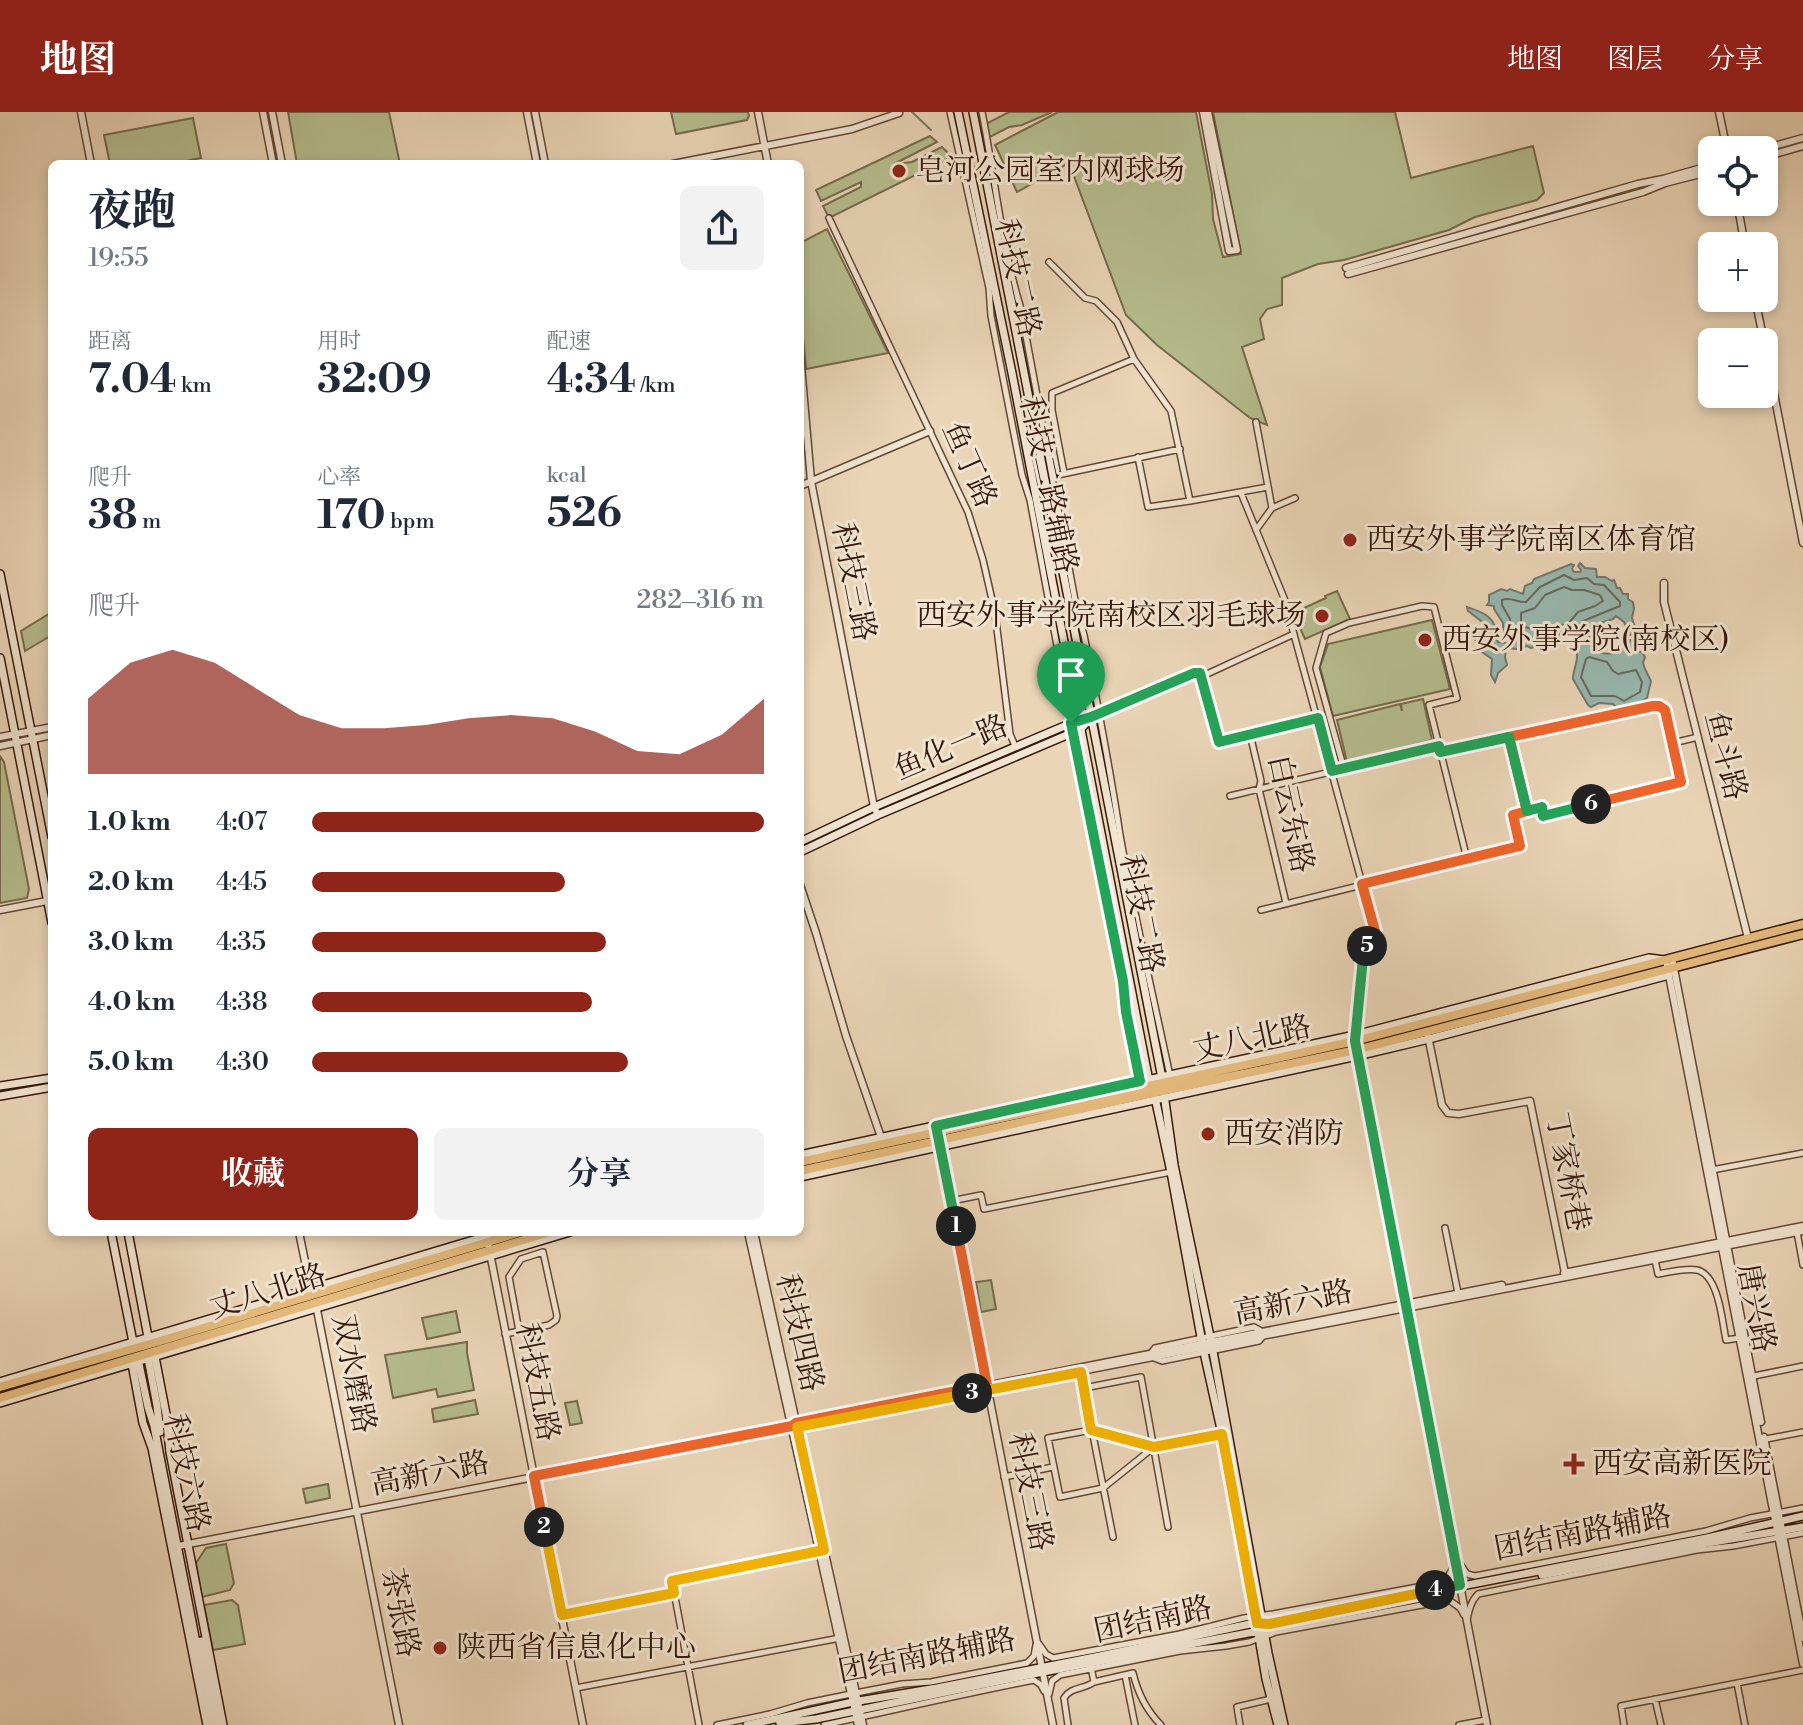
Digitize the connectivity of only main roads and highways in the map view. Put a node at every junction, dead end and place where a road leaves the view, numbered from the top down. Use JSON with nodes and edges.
{"nodes":[{"id":1,"x":958,"y":112,"type":"edge"},
{"id":2,"x":973,"y":112,"type":"edge"},
{"id":3,"x":0,"y":574,"type":"edge"},
{"id":4,"x":0,"y":658,"type":"edge"},
{"id":5,"x":1095,"y":715,"type":"junction"},
{"id":6,"x":1079,"y":720,"type":"junction"},
{"id":7,"x":1081,"y":729,"type":"junction"},
{"id":8,"x":876,"y":811,"type":"junction"},
{"id":9,"x":48,"y":818,"type":"edge"},
{"id":10,"x":804,"y":840,"type":"edge"},
{"id":11,"x":804,"y":850,"type":"edge"},
{"id":12,"x":48,"y":890,"type":"edge"},
{"id":13,"x":1803,"y":924,"type":"edge"},
{"id":14,"x":1803,"y":934,"type":"edge"},
{"id":15,"x":1670,"y":966,"type":"junction"},
{"id":16,"x":1356,"y":1045,"type":"junction"},
{"id":17,"x":48,"y":1079,"type":"edge"},
{"id":18,"x":0,"y":1086,"type":"edge"},
{"id":19,"x":48,"y":1088,"type":"edge"},
{"id":20,"x":1157,"y":1088,"type":"junction"},
{"id":21,"x":0,"y":1096,"type":"edge"},
{"id":22,"x":938,"y":1136,"type":"junction"},
{"id":23,"x":883,"y":1140,"type":"junction"},
{"id":24,"x":804,"y":1154,"type":"edge"},
{"id":25,"x":804,"y":1161,"type":"edge"},
{"id":26,"x":804,"y":1173,"type":"edge"},
{"id":27,"x":112,"y":1236,"type":"edge"},
{"id":28,"x":129,"y":1236,"type":"edge"},
{"id":29,"x":497,"y":1236,"type":"edge"},
{"id":30,"x":512,"y":1236,"type":"edge"},
{"id":31,"x":532,"y":1236,"type":"edge"},
{"id":32,"x":547,"y":1236,"type":"edge"},
{"id":33,"x":488,"y":1246,"type":"junction"},
{"id":34,"x":314,"y":1299,"type":"junction"},
{"id":35,"x":149,"y":1342,"type":"junction"},
{"id":36,"x":1207,"y":1345,"type":"junction"},
{"id":37,"x":141,"y":1356,"type":"junction"},
{"id":38,"x":0,"y":1385,"type":"edge"},
{"id":39,"x":0,"y":1400,"type":"edge"},
{"id":40,"x":1803,"y":1516,"type":"edge"},
{"id":41,"x":1803,"y":1527,"type":"edge"},
{"id":42,"x":180,"y":1545,"type":"junction"},
{"id":43,"x":1461,"y":1588,"type":"junction"},
{"id":44,"x":1260,"y":1627,"type":"junction"},
{"id":45,"x":1042,"y":1670,"type":"junction"},
{"id":46,"x":857,"y":1709,"type":"edge"},
{"id":47,"x":215,"y":1725,"type":"edge"},
{"id":48,"x":747,"y":1725,"type":"edge"},
{"id":49,"x":770,"y":1725,"type":"edge"},
{"id":50,"x":1281,"y":1725,"type":"edge"}],
"edges":[{"from":1,"to":6,"type":"main road","name":"科技二路"},
{"from":2,"to":5,"type":"main road","name":"科技二路"},
{"from":3,"to":9,"type":"main road"},
{"from":4,"to":12,"type":"main road"},
{"from":5,"to":6,"type":"main road","name":"鱼化一路"},
{"from":5,"to":7,"type":"main road","name":"鱼化一路"},
{"from":5,"to":20,"type":"main road","name":"科技二路"},
{"from":6,"to":7,"type":"main road","name":"科技二路"},
{"from":6,"to":8,"type":"main road","name":"鱼化一路"},
{"from":7,"to":8,"type":"main road","name":"鱼化一路"},
{"from":7,"to":20,"type":"main road","name":"科技二路"},
{"from":8,"to":10,"type":"main road","name":"鱼化一路"},
{"from":8,"to":11,"type":"main road","name":"鱼化一路"},
{"from":13,"to":15,"type":"main road","name":"丈八北路"},
{"from":14,"to":15,"type":"main road","name":"丈八北路"},
{"from":15,"to":16,"type":"main road","name":"丈八北路"},
{"from":15,"to":16,"type":"main road","name":"丈八北路"},
{"from":16,"to":20,"type":"main road","name":"丈八北路"},
{"from":16,"to":20,"type":"main road"},
{"from":17,"to":18,"type":"main road"},
{"from":19,"to":21,"type":"main road"},
{"from":20,"to":22,"type":"main road","name":"丈八北路"},
{"from":20,"to":22,"type":"main road"},
{"from":20,"to":36,"type":"main road","name":"科技二路"},
{"from":20,"to":36,"type":"main road","name":"科技二路"},
{"from":22,"to":23,"type":"main road","name":"丈八北路"},
{"from":22,"to":26,"type":"main road","name":"丈八北路"},
{"from":23,"to":24,"type":"main road"},
{"from":23,"to":25,"type":"main road","name":"丈八北路"},
{"from":27,"to":37,"type":"main road","name":"科技六路"},
{"from":28,"to":35,"type":"main road"},
{"from":29,"to":33,"type":"main road"},
{"from":30,"to":33,"type":"main road","name":"丈八北路"},
{"from":31,"to":33,"type":"main road","name":"丈八北路"},
{"from":32,"to":33,"type":"main road"},
{"from":33,"to":34,"type":"main road","name":"丈八北路"},
{"from":33,"to":34,"type":"main road"},
{"from":34,"to":35,"type":"main road","name":"丈八北路"},
{"from":34,"to":37,"type":"main road","name":"丈八北路"},
{"from":35,"to":37,"type":"main road","name":"丈八北路"},
{"from":36,"to":44,"type":"main road","name":"科技二路"},
{"from":37,"to":38,"type":"main road","name":"丈八北路"},
{"from":37,"to":39,"type":"main road","name":"丈八北路"},
{"from":37,"to":42,"type":"main road","name":"科技六路"},
{"from":37,"to":42,"type":"main road"},
{"from":40,"to":43,"type":"main road","name":"团结南路"},
{"from":41,"to":43,"type":"main road","name":"团结南路"},
{"from":42,"to":47,"type":"main road","name":"科技六路"},
{"from":43,"to":44,"type":"main road","name":"团结南路"},
{"from":44,"to":45,"type":"main road","name":"团结南路"},
{"from":44,"to":45,"type":"main road","name":"团结南路"},
{"from":44,"to":50,"type":"main road","name":"科技二路"},
{"from":44,"to":50,"type":"main road","name":"科技二路"},
{"from":45,"to":46,"type":"main road","name":"团结南路"},
{"from":46,"to":48,"type":"main road","name":"团结南路"},
{"from":46,"to":49,"type":"main road","name":"团结南路"}]}
